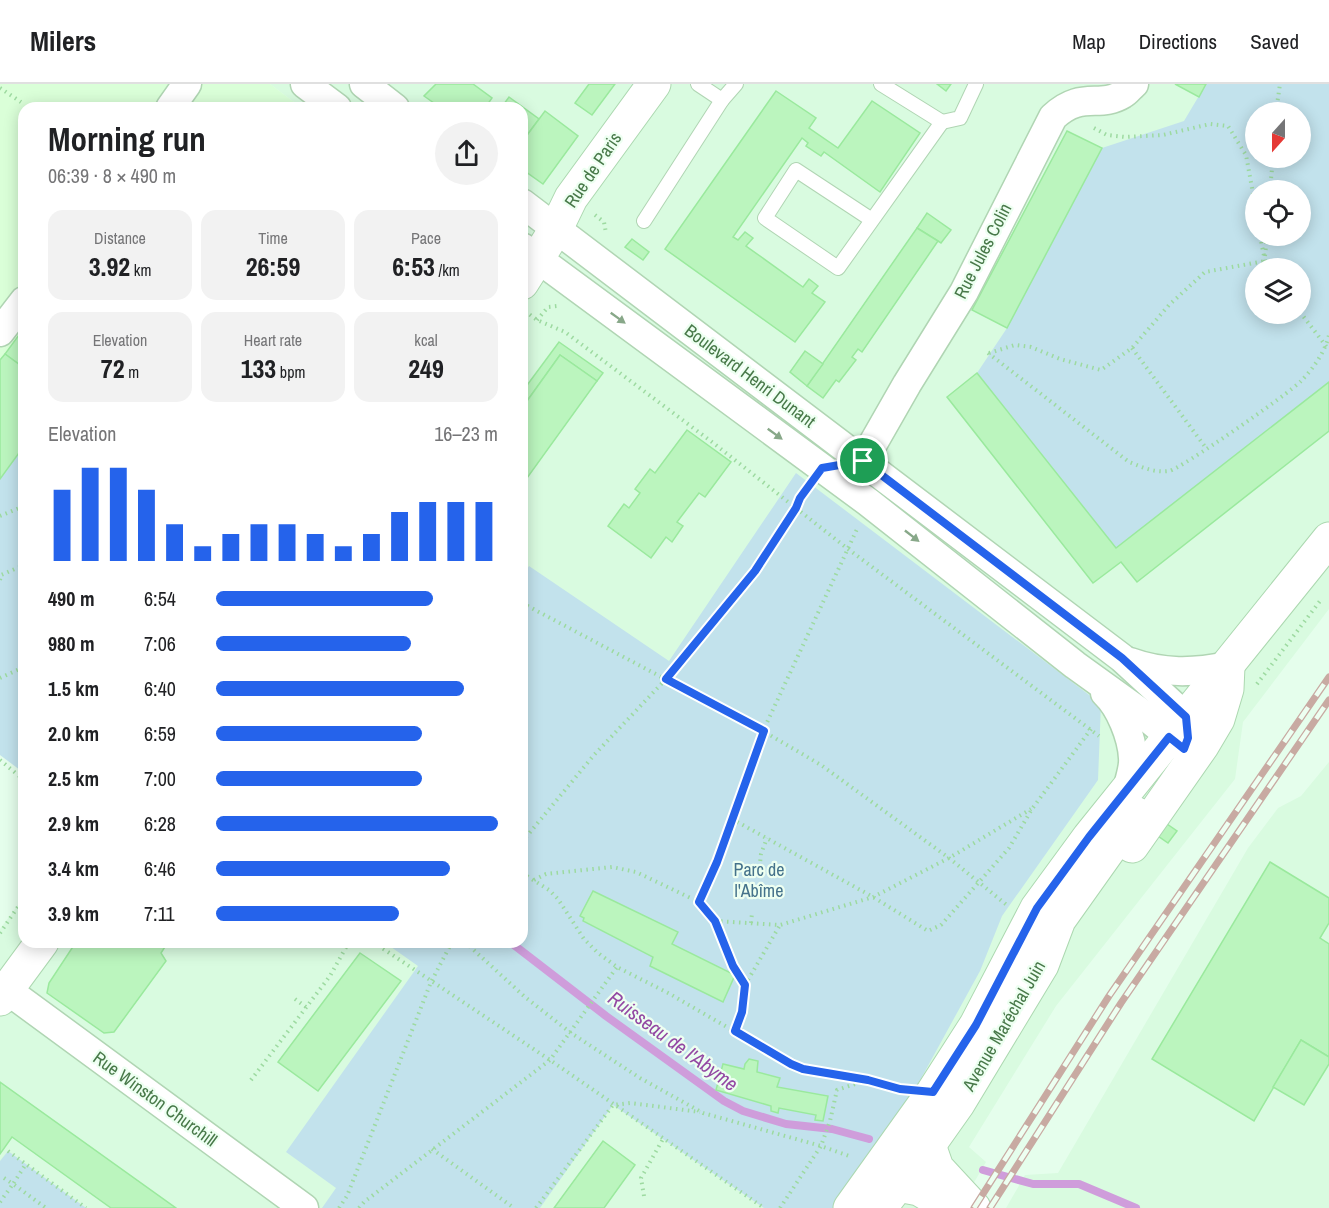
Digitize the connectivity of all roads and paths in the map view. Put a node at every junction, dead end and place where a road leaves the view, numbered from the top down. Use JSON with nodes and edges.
{"nodes":[{"id":1,"x":188,"y":84,"type":"edge"},
{"id":2,"x":305,"y":84,"type":"edge"},
{"id":3,"x":364,"y":84,"type":"edge"},
{"id":4,"x":654,"y":84,"type":"edge"},
{"id":5,"x":698,"y":84,"type":"edge"},
{"id":6,"x":736,"y":84,"type":"edge"},
{"id":7,"x":881,"y":84,"type":"edge"},
{"id":8,"x":976,"y":84,"type":"edge"},
{"id":9,"x":1134,"y":84,"type":"edge"},
{"id":10,"x":1280,"y":84,"type":"edge"},
{"id":11,"x":0,"y":88,"type":"edge"},
{"id":12,"x":722,"y":100,"type":"junction"},
{"id":13,"x":21,"y":102,"type":"dead end"},
{"id":14,"x":174,"y":102,"type":"edge"},
{"id":15,"x":329,"y":102,"type":"edge"},
{"id":16,"x":387,"y":102,"type":"edge"},
{"id":17,"x":1277,"y":102,"type":"edge"},
{"id":18,"x":1061,"y":110,"type":"junction"},
{"id":19,"x":942,"y":122,"type":"junction"},
{"id":20,"x":1251,"y":180,"type":"edge"},
{"id":21,"x":528,"y":208,"type":"edge"},
{"id":22,"x":872,"y":220,"type":"junction"},
{"id":23,"x":644,"y":221,"type":"dead end"},
{"id":24,"x":556,"y":229,"type":"junction"},
{"id":25,"x":528,"y":263,"type":"edge"},
{"id":26,"x":1245,"y":265,"type":"edge"},
{"id":27,"x":18,"y":309,"type":"edge"},
{"id":28,"x":528,"y":313,"type":"edge"},
{"id":29,"x":1309,"y":324,"type":"edge"},
{"id":30,"x":0,"y":332,"type":"edge"},
{"id":31,"x":1329,"y":335,"type":"edge"},
{"id":32,"x":1132,"y":348,"type":"junction"},
{"id":33,"x":1328,"y":349,"type":"edge"},
{"id":34,"x":1206,"y":448,"type":"junction"},
{"id":35,"x":863,"y":461,"type":"junction"},
{"id":36,"x":822,"y":468,"type":"junction"},
{"id":37,"x":868,"y":502,"type":"junction"},
{"id":38,"x":18,"y":508,"type":"edge"},
{"id":39,"x":796,"y":508,"type":"junction"},
{"id":40,"x":0,"y":516,"type":"edge"},
{"id":41,"x":1329,"y":539,"type":"edge"},
{"id":42,"x":848,"y":549,"type":"junction"},
{"id":43,"x":18,"y":568,"type":"edge"},
{"id":44,"x":0,"y":575,"type":"edge"},
{"id":45,"x":0,"y":580,"type":"edge"},
{"id":46,"x":1322,"y":598,"type":"dead end"},
{"id":47,"x":528,"y":606,"type":"edge"},
{"id":48,"x":1122,"y":658,"type":"junction"},
{"id":49,"x":1075,"y":664,"type":"junction"},
{"id":50,"x":1228,"y":666,"type":"junction"},
{"id":51,"x":18,"y":670,"type":"edge"},
{"id":52,"x":0,"y":678,"type":"edge"},
{"id":53,"x":666,"y":679,"type":"junction"},
{"id":54,"x":1253,"y":690,"type":"dead end"},
{"id":55,"x":1091,"y":729,"type":"junction"},
{"id":56,"x":764,"y":731,"type":"junction"},
{"id":57,"x":1183,"y":736,"type":"junction"},
{"id":58,"x":1134,"y":758,"type":"junction"},
{"id":59,"x":0,"y":760,"type":"edge"},
{"id":60,"x":18,"y":775,"type":"edge"},
{"id":61,"x":1127,"y":791,"type":"junction"},
{"id":62,"x":1032,"y":809,"type":"junction"},
{"id":63,"x":732,"y":819,"type":"junction"},
{"id":64,"x":528,"y":835,"type":"edge"},
{"id":65,"x":767,"y":838,"type":"junction"},
{"id":66,"x":949,"y":858,"type":"junction"},
{"id":67,"x":759,"y":873,"type":"dead end"},
{"id":68,"x":528,"y":876,"type":"edge"},
{"id":69,"x":534,"y":880,"type":"junction"},
{"id":70,"x":978,"y":881,"type":"junction"},
{"id":71,"x":873,"y":897,"type":"junction"},
{"id":72,"x":699,"y":902,"type":"junction"},
{"id":73,"x":18,"y":907,"type":"edge"},
{"id":74,"x":1014,"y":911,"type":"dead end"},
{"id":75,"x":752,"y":913,"type":"dead end"},
{"id":76,"x":715,"y":921,"type":"junction"},
{"id":77,"x":751,"y":923,"type":"junction"},
{"id":78,"x":780,"y":925,"type":"junction"},
{"id":79,"x":0,"y":933,"type":"edge"},
{"id":80,"x":38,"y":948,"type":"edge"},
{"id":81,"x":346,"y":948,"type":"edge"},
{"id":82,"x":382,"y":948,"type":"edge"},
{"id":83,"x":449,"y":948,"type":"edge"},
{"id":84,"x":472,"y":948,"type":"edge"},
{"id":85,"x":617,"y":967,"type":"junction"},
{"id":86,"x":431,"y":982,"type":"junction"},
{"id":87,"x":745,"y":985,"type":"junction"},
{"id":88,"x":3,"y":994,"type":"edge"},
{"id":89,"x":295,"y":999,"type":"dead end"},
{"id":90,"x":306,"y":1007,"type":"junction"},
{"id":91,"x":735,"y":1031,"type":"junction"},
{"id":92,"x":572,"y":1032,"type":"junction"},
{"id":93,"x":550,"y":1060,"type":"junction"},
{"id":94,"x":251,"y":1080,"type":"dead end"},
{"id":95,"x":868,"y":1080,"type":"junction"},
{"id":96,"x":933,"y":1092,"type":"junction"},
{"id":97,"x":613,"y":1105,"type":"junction"},
{"id":98,"x":703,"y":1113,"type":"junction"},
{"id":99,"x":663,"y":1139,"type":"junction"},
{"id":100,"x":915,"y":1142,"type":"junction"},
{"id":101,"x":821,"y":1146,"type":"junction"},
{"id":102,"x":432,"y":1149,"type":"junction"},
{"id":103,"x":8,"y":1151,"type":"dead end"},
{"id":104,"x":26,"y":1164,"type":"junction"},
{"id":105,"x":4,"y":1178,"type":"dead end"},
{"id":106,"x":13,"y":1184,"type":"junction"},
{"id":107,"x":644,"y":1196,"type":"dead end"},
{"id":108,"x":878,"y":1197,"type":"edge"},
{"id":109,"x":0,"y":1202,"type":"edge"},
{"id":110,"x":46,"y":1208,"type":"edge"},
{"id":111,"x":86,"y":1208,"type":"edge"},
{"id":112,"x":304,"y":1208,"type":"edge"},
{"id":113,"x":339,"y":1208,"type":"edge"},
{"id":114,"x":359,"y":1208,"type":"edge"},
{"id":115,"x":514,"y":1208,"type":"edge"},
{"id":116,"x":536,"y":1208,"type":"edge"},
{"id":117,"x":764,"y":1208,"type":"edge"},
{"id":118,"x":780,"y":1208,"type":"edge"},
{"id":119,"x":951,"y":1208,"type":"edge"},
{"id":120,"x":974,"y":1208,"type":"edge"}],
"edges":[{"from":1,"to":14,"type":"street"},
{"from":2,"to":15,"type":"street"},
{"from":3,"to":16,"type":"street"},
{"from":4,"to":24,"type":"main road","name":"Rue de Paris"},
{"from":5,"to":12,"type":"lane"},
{"from":6,"to":12,"type":"lane"},
{"from":7,"to":19,"type":"lane"},
{"from":8,"to":19,"type":"lane"},
{"from":9,"to":18,"type":"street"},
{"from":10,"to":17,"type":"path"},
{"from":11,"to":13,"type":"path"},
{"from":12,"to":23,"type":"lane"},
{"from":18,"to":20,"type":"path"},
{"from":18,"to":35,"type":"street","name":"Rue Jules Colin"},
{"from":19,"to":22,"type":"lane"},
{"from":21,"to":24,"type":"street","name":"Boulevard Henri Dunant"},
{"from":22,"to":22,"type":"lane"},
{"from":24,"to":25,"type":"main road","name":"Rue de Paris"},
{"from":24,"to":35,"type":"street","name":"Boulevard Henri Dunant"},
{"from":25,"to":36,"type":"street","name":"Boulevard Henri Dunant","one_way":true},
{"from":26,"to":32,"type":"path"},
{"from":27,"to":30,"type":"street"},
{"from":28,"to":39,"type":"path"},
{"from":29,"to":33,"type":"path"},
{"from":31,"to":33,"type":"path"},
{"from":32,"to":34,"type":"path"},
{"from":32,"to":34,"type":"path"},
{"from":33,"to":34,"type":"path"},
{"from":35,"to":48,"type":"street","name":"Boulevard Henri Dunant"},
{"from":36,"to":37,"type":"street","name":"Boulevard Henri Dunant"},
{"from":36,"to":39,"type":"path"},
{"from":37,"to":42,"type":"path"},
{"from":37,"to":49,"type":"street","name":"Boulevard Henri Dunant","one_way":true},
{"from":38,"to":40,"type":"path"},
{"from":39,"to":42,"type":"path"},
{"from":39,"to":53,"type":"path"},
{"from":41,"to":50,"type":"main road"},
{"from":42,"to":55,"type":"path"},
{"from":42,"to":56,"type":"path"},
{"from":43,"to":44,"type":"path"},
{"from":44,"to":45,"type":"path"},
{"from":46,"to":54,"type":"path"},
{"from":47,"to":53,"type":"path"},
{"from":48,"to":50,"type":"street","name":"Boulevard Henri Dunant"},
{"from":48,"to":57,"type":"street","name":"Boulevard Henri Dunant"},
{"from":49,"to":57,"type":"street","name":"Boulevard Henri Dunant"},
{"from":49,"to":58,"type":"street","name":"Boulevard Henri Dunant"},
{"from":50,"to":57,"type":"main road"},
{"from":51,"to":52,"type":"path"},
{"from":53,"to":56,"type":"path"},
{"from":53,"to":64,"type":"path"},
{"from":55,"to":58,"type":"path"},
{"from":55,"to":62,"type":"path"},
{"from":56,"to":63,"type":"path"},
{"from":56,"to":66,"type":"path"},
{"from":57,"to":61,"type":"main road","name":"Avenue Maréchal Juin"},
{"from":57,"to":100,"type":"main road","name":"Avenue Maréchal Juin"},
{"from":58,"to":61,"type":"street","name":"Boulevard Henri Dunant"},
{"from":59,"to":60,"type":"path"},
{"from":61,"to":96,"type":"main road","name":"Avenue Maréchal Juin"},
{"from":62,"to":66,"type":"path"},
{"from":62,"to":70,"type":"path"},
{"from":63,"to":65,"type":"path"},
{"from":63,"to":72,"type":"path"},
{"from":65,"to":67,"type":"path"},
{"from":65,"to":71,"type":"path"},
{"from":66,"to":70,"type":"path"},
{"from":66,"to":71,"type":"path"},
{"from":68,"to":69,"type":"path"},
{"from":69,"to":72,"type":"path"},
{"from":69,"to":85,"type":"path"},
{"from":70,"to":71,"type":"path"},
{"from":70,"to":74,"type":"path"},
{"from":71,"to":78,"type":"path"},
{"from":72,"to":76,"type":"path"},
{"from":73,"to":79,"type":"path"},
{"from":75,"to":77,"type":"path"},
{"from":76,"to":77,"type":"path"},
{"from":76,"to":87,"type":"path"},
{"from":77,"to":78,"type":"path"},
{"from":78,"to":87,"type":"path"},
{"from":80,"to":88,"type":"main road"},
{"from":81,"to":90,"type":"path"},
{"from":82,"to":86,"type":"path"},
{"from":83,"to":86,"type":"path"},
{"from":84,"to":92,"type":"path"},
{"from":85,"to":91,"type":"path"},
{"from":85,"to":92,"type":"path"},
{"from":86,"to":93,"type":"path"},
{"from":86,"to":113,"type":"path"},
{"from":87,"to":91,"type":"path"},
{"from":88,"to":112,"type":"street","name":"Rue Winston Churchill"},
{"from":89,"to":90,"type":"path"},
{"from":90,"to":94,"type":"path"},
{"from":91,"to":95,"type":"path"},
{"from":92,"to":93,"type":"path"},
{"from":92,"to":98,"type":"path"},
{"from":93,"to":97,"type":"path"},
{"from":93,"to":102,"type":"path"},
{"from":95,"to":96,"type":"path"},
{"from":95,"to":101,"type":"path"},
{"from":96,"to":100,"type":"main road","name":"Avenue Maréchal Juin"},
{"from":97,"to":98,"type":"path"},
{"from":97,"to":99,"type":"path"},
{"from":97,"to":116,"type":"path"},
{"from":98,"to":101,"type":"path"},
{"from":99,"to":107,"type":"path"},
{"from":99,"to":117,"type":"path"},
{"from":100,"to":108,"type":"main road","name":"Avenue Maréchal Juin"},
{"from":100,"to":120,"type":"main road"},
{"from":101,"to":108,"type":"path"},
{"from":101,"to":118,"type":"path"},
{"from":102,"to":114,"type":"path"},
{"from":102,"to":115,"type":"path"},
{"from":103,"to":104,"type":"path"},
{"from":104,"to":106,"type":"path"},
{"from":104,"to":111,"type":"path"},
{"from":105,"to":106,"type":"path"},
{"from":106,"to":109,"type":"path"},
{"from":106,"to":110,"type":"path"},
{"from":108,"to":119,"type":"main road"}]}
